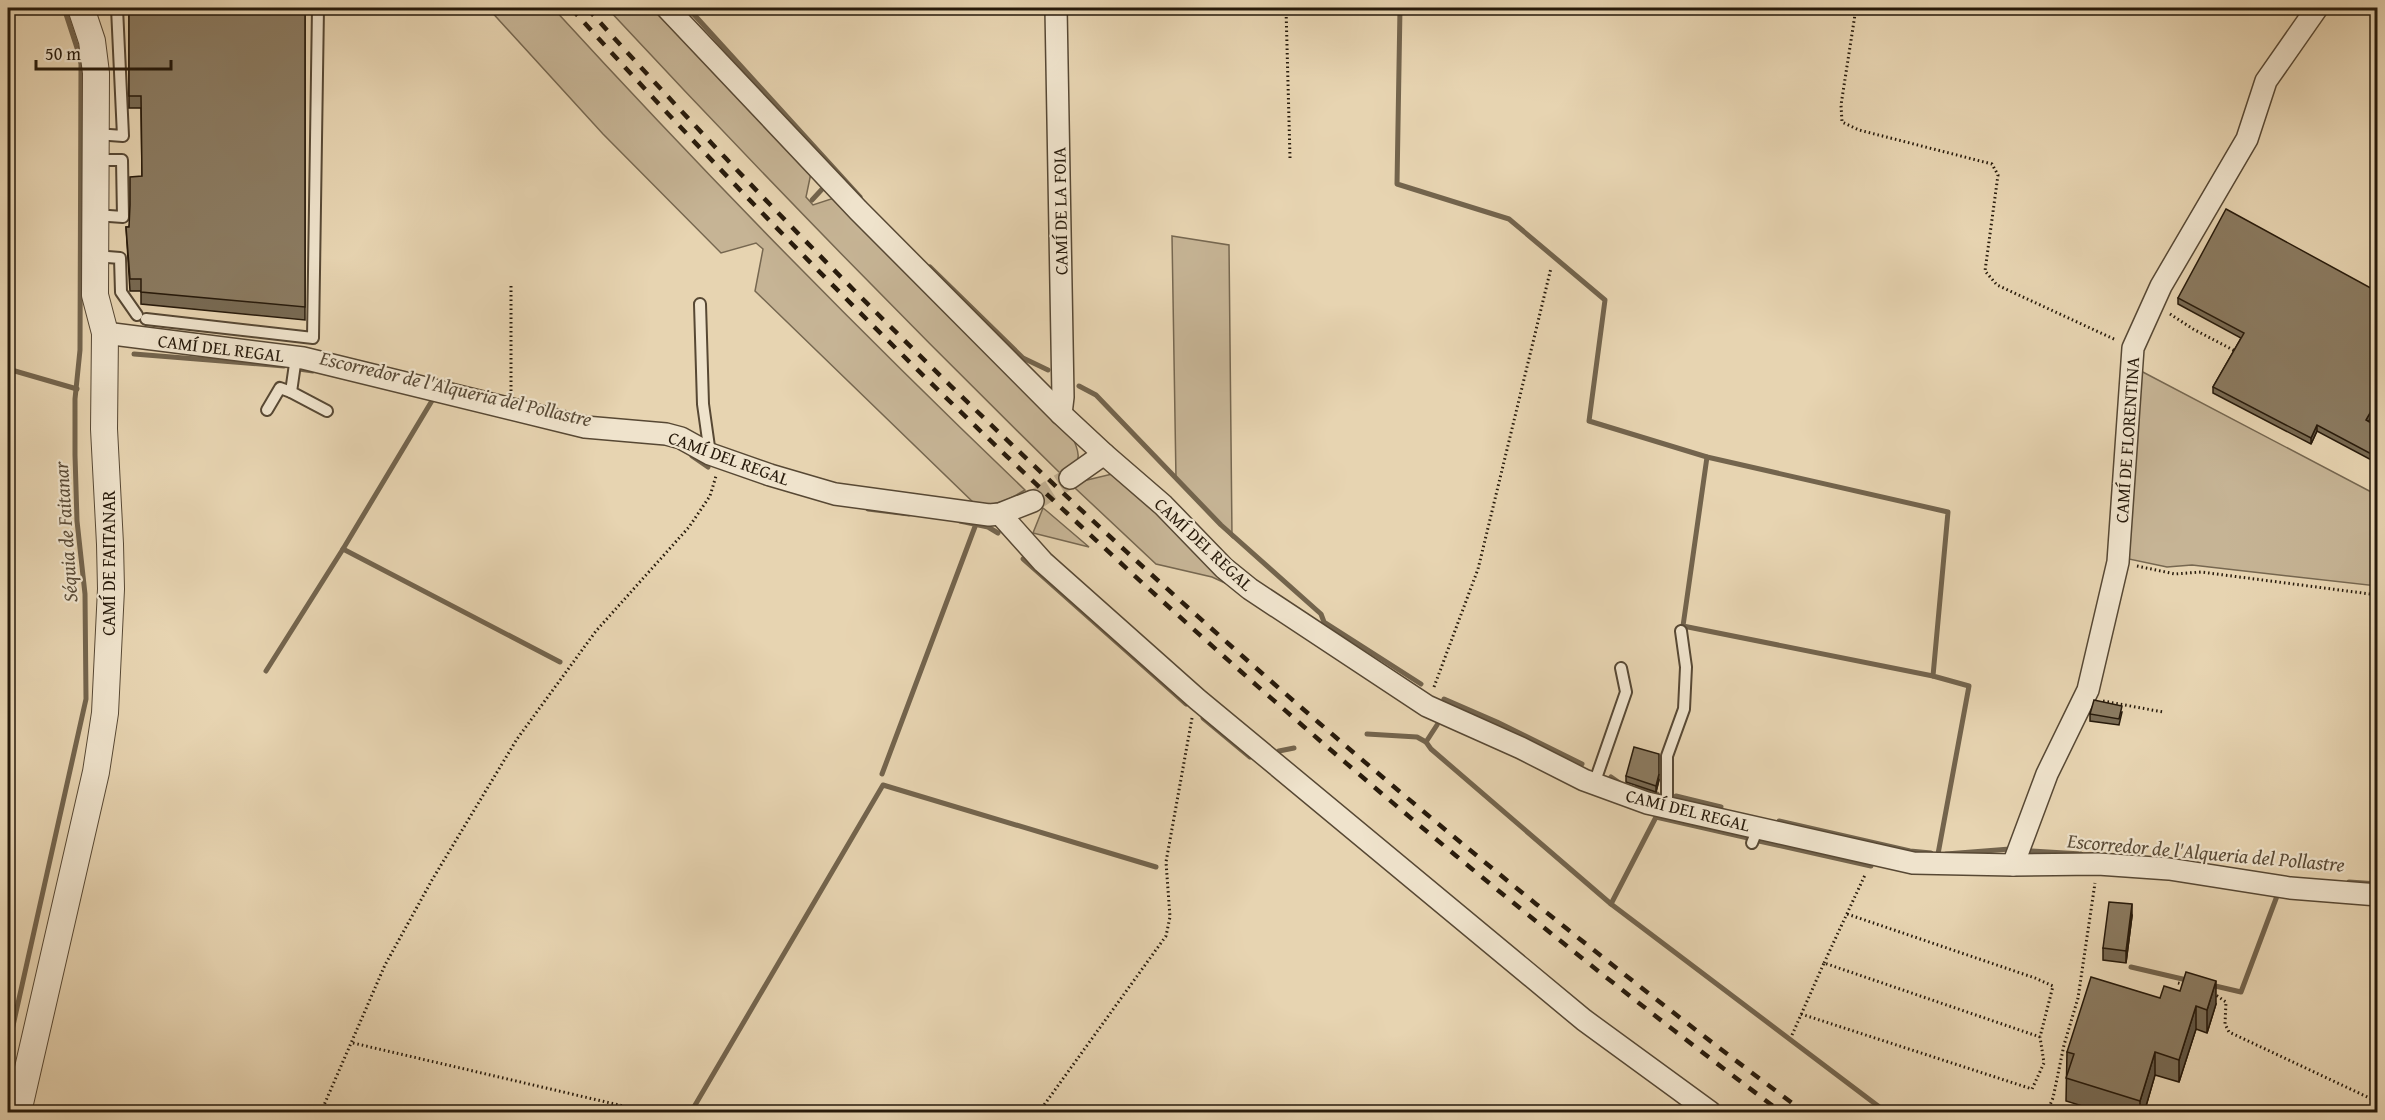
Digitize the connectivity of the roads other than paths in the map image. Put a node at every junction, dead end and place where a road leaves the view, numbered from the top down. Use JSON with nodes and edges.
{"nodes":[{"id":1,"x":81,"y":8,"type":"edge"},
{"id":2,"x":117,"y":8,"type":"edge"},
{"id":3,"x":318,"y":8,"type":"edge"},
{"id":4,"x":667,"y":8,"type":"edge"},
{"id":5,"x":1056,"y":8,"type":"edge"},
{"id":6,"x":2317,"y":8,"type":"edge"},
{"id":7,"x":95,"y":134,"type":"junction"},
{"id":8,"x":95,"y":256,"type":"junction"},
{"id":9,"x":700,"y":304,"type":"dead end"},
{"id":10,"x":105,"y":333,"type":"junction"},
{"id":11,"x":296,"y":357,"type":"junction"},
{"id":12,"x":291,"y":393,"type":"junction"},
{"id":13,"x":267,"y":410,"type":"dead end"},
{"id":14,"x":327,"y":411,"type":"dead end"},
{"id":15,"x":1062,"y":414,"type":"junction"},
{"id":16,"x":710,"y":454,"type":"junction"},
{"id":17,"x":1104,"y":454,"type":"junction"},
{"id":18,"x":1070,"y":478,"type":"tunnel mouth"},
{"id":19,"x":1033,"y":501,"type":"tunnel mouth"},
{"id":20,"x":1000,"y":514,"type":"junction"},
{"id":21,"x":1682,"y":631,"type":"dead end"},
{"id":22,"x":1621,"y":668,"type":"dead end"},
{"id":23,"x":1594,"y":784,"type":"junction"},
{"id":24,"x":1667,"y":807,"type":"junction"},
{"id":25,"x":2013,"y":865,"type":"junction"},
{"id":26,"x":2378,"y":895,"type":"edge"},
{"id":27,"x":18,"y":1113,"type":"edge"},
{"id":28,"x":1710,"y":1113,"type":"edge"}],
"edges":[{"from":1,"to":7,"type":"street","name":"CAMÍ DE FAITANAR"},
{"from":2,"to":7,"type":"lane"},
{"from":3,"to":8,"type":"lane"},
{"from":4,"to":15,"type":"street","name":"CAMÍ DEL REGAL"},
{"from":5,"to":15,"type":"street","name":"CAMÍ DE LA FOIA"},
{"from":6,"to":25,"type":"street","name":"CAMÍ DE FLORENTINA"},
{"from":7,"to":8,"type":"street","name":"CAMÍ DE FAITANAR"},
{"from":8,"to":10,"type":"street","name":"CAMÍ DE FAITANAR"},
{"from":9,"to":16,"type":"lane"},
{"from":10,"to":11,"type":"street","name":"CAMÍ DEL REGAL"},
{"from":10,"to":27,"type":"street","name":"CAMÍ DE FAITANAR"},
{"from":11,"to":12,"type":"lane"},
{"from":11,"to":16,"type":"street","name":"CAMÍ DEL REGAL"},
{"from":12,"to":13,"type":"lane"},
{"from":12,"to":14,"type":"lane"},
{"from":15,"to":17,"type":"street","name":"CAMÍ DEL REGAL"},
{"from":16,"to":20,"type":"street","name":"CAMÍ DEL REGAL"},
{"from":17,"to":18,"type":"street"},
{"from":17,"to":23,"type":"street","name":"CAMÍ DEL REGAL"},
{"from":19,"to":20,"type":"street","name":"CAMÍ DEL REGAL"},
{"from":20,"to":28,"type":"street"},
{"from":21,"to":24,"type":"lane"},
{"from":22,"to":23,"type":"lane"},
{"from":23,"to":24,"type":"street","name":"CAMÍ DEL REGAL"},
{"from":24,"to":25,"type":"street","name":"CAMÍ DEL REGAL"},
{"from":25,"to":26,"type":"street","name":"CAMÍ DEL REGAL"}]}
